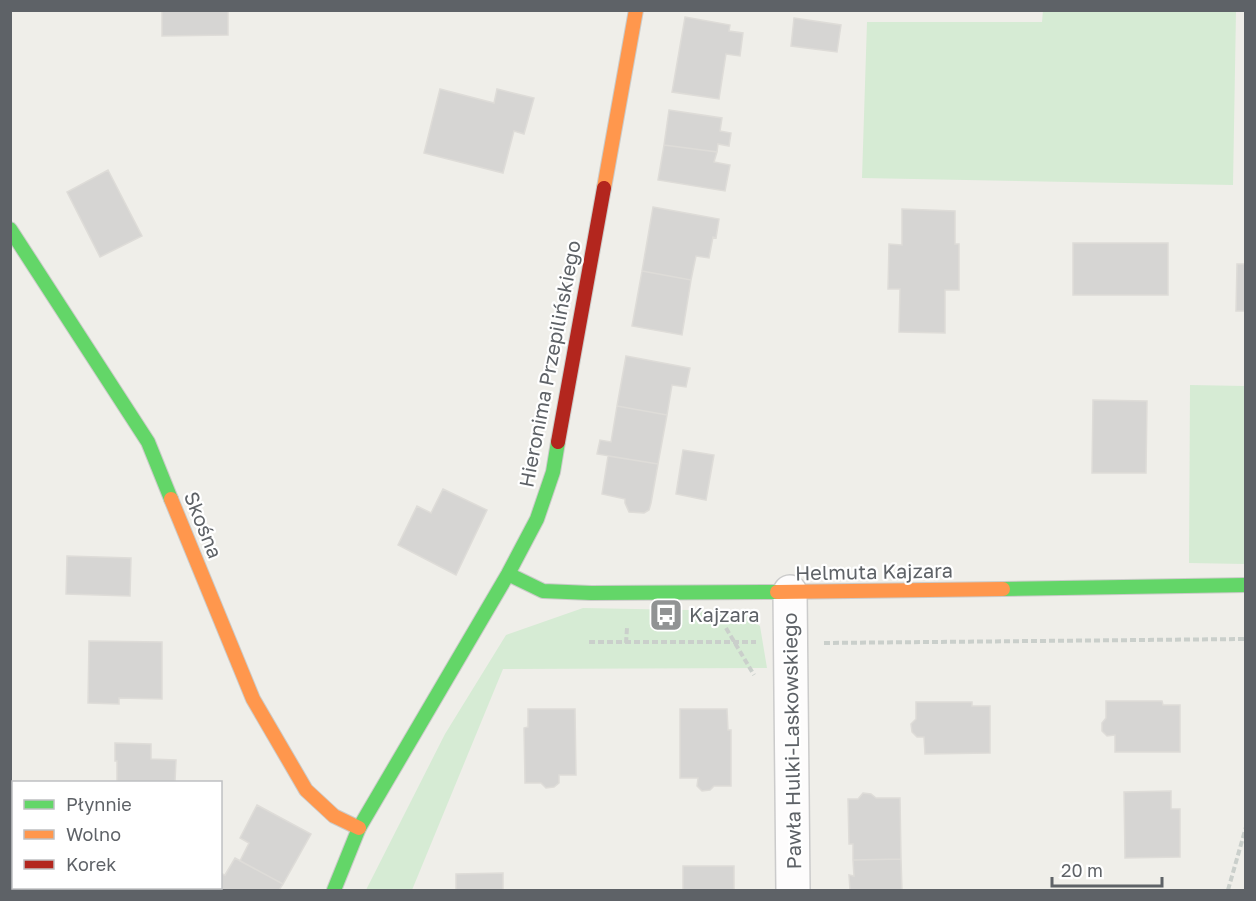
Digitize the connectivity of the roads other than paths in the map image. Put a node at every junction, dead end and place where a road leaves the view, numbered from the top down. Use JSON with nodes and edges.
{"nodes":[{"id":1,"x":636,"y":10,"type":"edge"},
{"id":2,"x":10,"y":229,"type":"edge"},
{"id":3,"x":508,"y":574,"type":"junction"},
{"id":4,"x":1245,"y":585,"type":"edge"},
{"id":5,"x":790,"y":592,"type":"junction"},
{"id":6,"x":359,"y":828,"type":"junction"},
{"id":7,"x":334,"y":891,"type":"edge"},
{"id":8,"x":793,"y":891,"type":"edge"}],
"edges":[{"from":1,"to":3,"type":"street","name":"Hieronima Przepilińskiego"},
{"from":2,"to":6,"type":"street","name":"Skośna"},
{"from":3,"to":5,"type":"street","name":"Helmuta Kajzara"},
{"from":3,"to":6,"type":"street","name":"Hieronima Przepilińskiego"},
{"from":4,"to":5,"type":"street","name":"Helmuta Kajzara"},
{"from":5,"to":8,"type":"street","name":"Pawła Hulki-Laskowskiego"},
{"from":6,"to":7,"type":"street","name":"Hieronima Przepilińskiego"}]}
